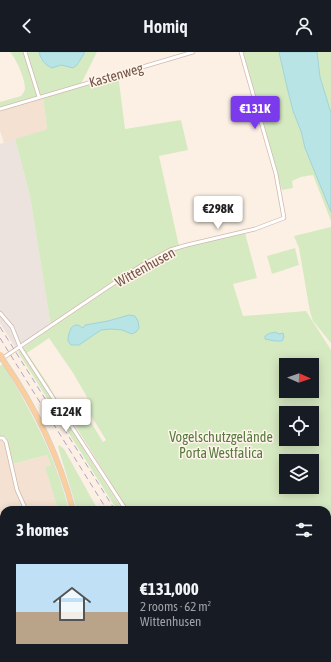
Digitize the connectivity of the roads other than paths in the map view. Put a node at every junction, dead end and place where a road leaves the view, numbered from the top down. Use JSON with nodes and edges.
{"nodes":[{"id":1,"x":25,"y":52,"type":"edge"},
{"id":2,"x":193,"y":52,"type":"edge"},
{"id":3,"x":241,"y":52,"type":"edge"},
{"id":4,"x":39,"y":97,"type":"junction"},
{"id":5,"x":0,"y":109,"type":"edge"},
{"id":6,"x":0,"y":313,"type":"edge"},
{"id":7,"x":20,"y":347,"type":"junction"},
{"id":8,"x":0,"y":354,"type":"edge"},
{"id":9,"x":0,"y":360,"type":"edge"},
{"id":10,"x":0,"y":438,"type":"edge"},
{"id":11,"x":24,"y":506,"type":"edge"},
{"id":12,"x":73,"y":506,"type":"edge"},
{"id":13,"x":123,"y":506,"type":"edge"}],
"edges":[{"from":1,"to":4,"type":"street"},
{"from":2,"to":4,"type":"street","name":"Kastenweg"},
{"from":3,"to":7,"type":"street","name":"Wittenhusen"},
{"from":4,"to":5,"type":"street","name":"Kastenweg"},
{"from":6,"to":7,"type":"street"},
{"from":7,"to":9,"type":"street","name":"Wittenhusen"},
{"from":7,"to":13,"type":"street"},
{"from":8,"to":12,"type":"main road","bridge":true},
{"from":10,"to":11,"type":"street"}]}
